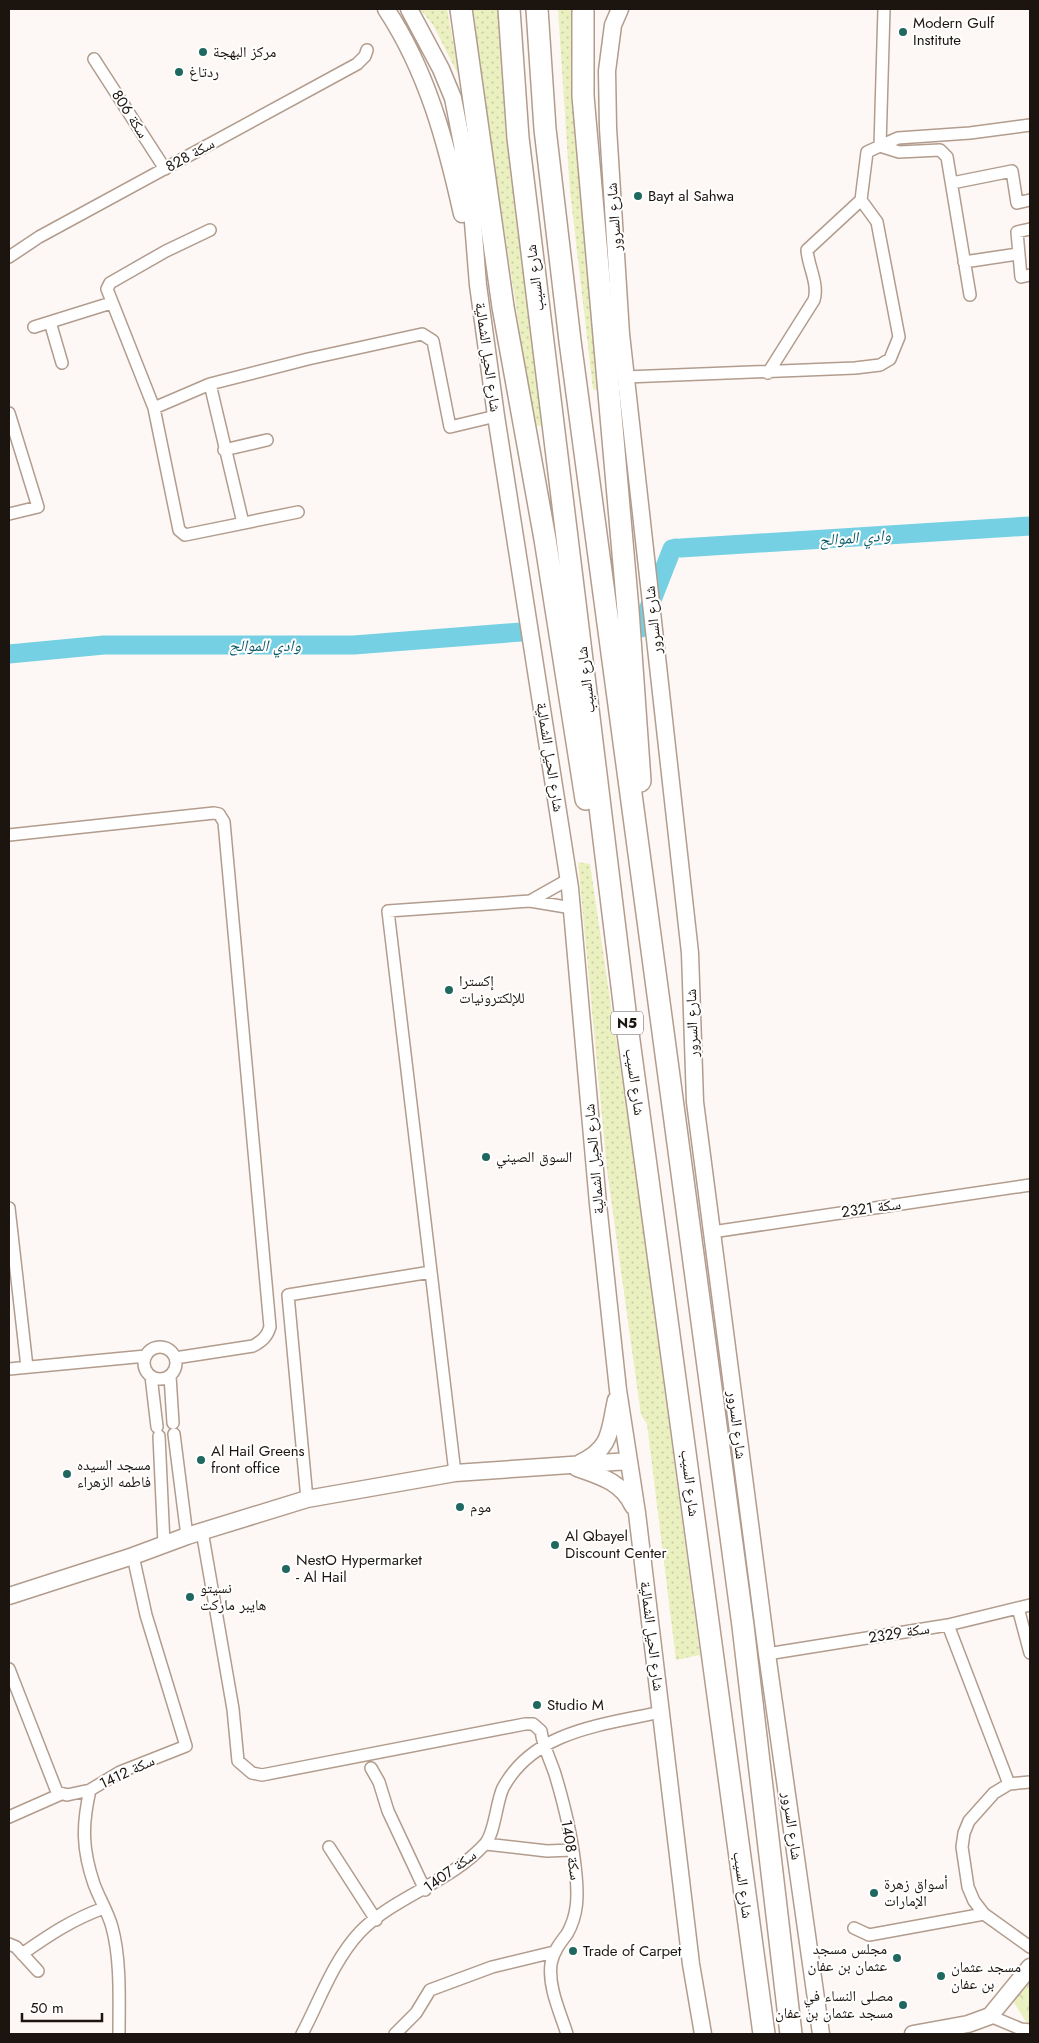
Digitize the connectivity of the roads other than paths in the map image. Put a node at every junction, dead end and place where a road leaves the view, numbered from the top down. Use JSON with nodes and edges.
{"nodes":[{"id":1,"x":386,"y":9,"type":"edge"},
{"id":2,"x":409,"y":9,"type":"edge"},
{"id":3,"x":461,"y":9,"type":"edge"},
{"id":4,"x":509,"y":9,"type":"edge"},
{"id":5,"x":537,"y":9,"type":"edge"},
{"id":6,"x":620,"y":9,"type":"edge"},
{"id":7,"x":884,"y":9,"type":"edge"},
{"id":8,"x":586,"y":10,"type":"edge"},
{"id":9,"x":367,"y":50,"type":"dead end"},
{"id":10,"x":94,"y":59,"type":"dead end"},
{"id":11,"x":1030,"y":125,"type":"edge"},
{"id":12,"x":880,"y":146,"type":"junction"},
{"id":13,"x":165,"y":169,"type":"junction"},
{"id":14,"x":952,"y":183,"type":"junction"},
{"id":15,"x":861,"y":200,"type":"junction"},
{"id":16,"x":1030,"y":200,"type":"edge"},
{"id":17,"x":1030,"y":229,"type":"edge"},
{"id":18,"x":210,"y":230,"type":"dead end"},
{"id":19,"x":10,"y":254,"type":"edge"},
{"id":20,"x":1018,"y":254,"type":"junction"},
{"id":21,"x":964,"y":262,"type":"junction"},
{"id":22,"x":1030,"y":275,"type":"edge"},
{"id":23,"x":478,"y":285,"type":"junction"},
{"id":24,"x":970,"y":295,"type":"dead end"},
{"id":25,"x":111,"y":304,"type":"junction"},
{"id":26,"x":50,"y":322,"type":"junction"},
{"id":27,"x":34,"y":327,"type":"dead end"},
{"id":28,"x":62,"y":363,"type":"dead end"},
{"id":29,"x":768,"y":373,"type":"junction"},
{"id":30,"x":626,"y":378,"type":"junction"},
{"id":31,"x":210,"y":384,"type":"junction"},
{"id":32,"x":154,"y":408,"type":"junction"},
{"id":33,"x":9,"y":413,"type":"edge"},
{"id":34,"x":496,"y":416,"type":"junction"},
{"id":35,"x":268,"y":440,"type":"dead end"},
{"id":36,"x":224,"y":450,"type":"junction"},
{"id":37,"x":298,"y":512,"type":"dead end"},
{"id":38,"x":9,"y":514,"type":"edge"},
{"id":39,"x":243,"y":523,"type":"junction"},
{"id":40,"x":9,"y":836,"type":"edge"},
{"id":41,"x":569,"y":879,"type":"junction"},
{"id":42,"x":644,"y":901,"type":"junction"},
{"id":43,"x":530,"y":902,"type":"junction"},
{"id":44,"x":572,"y":908,"type":"junction"},
{"id":45,"x":625,"y":1011,"type":"junction"},
{"id":46,"x":1030,"y":1185,"type":"edge"},
{"id":47,"x":9,"y":1208,"type":"edge"},
{"id":48,"x":712,"y":1232,"type":"junction"},
{"id":49,"x":11,"y":1251,"type":"edge"},
{"id":50,"x":430,"y":1272,"type":"junction"},
{"id":51,"x":13,"y":1285,"type":"edge"},
{"id":52,"x":146,"y":1356,"type":"junction"},
{"id":53,"x":175,"y":1358,"type":"junction"},
{"id":54,"x":27,"y":1367,"type":"junction"},
{"id":55,"x":9,"y":1370,"type":"edge"},
{"id":56,"x":151,"y":1376,"type":"junction"},
{"id":57,"x":170,"y":1376,"type":"junction"},
{"id":58,"x":618,"y":1390,"type":"junction"},
{"id":59,"x":629,"y":1461,"type":"junction"},
{"id":60,"x":573,"y":1466,"type":"junction"},
{"id":61,"x":455,"y":1473,"type":"junction"},
{"id":62,"x":307,"y":1499,"type":"junction"},
{"id":63,"x":637,"y":1513,"type":"junction"},
{"id":64,"x":195,"y":1533,"type":"junction"},
{"id":65,"x":164,"y":1544,"type":"junction"},
{"id":66,"x":133,"y":1556,"type":"junction"},
{"id":67,"x":9,"y":1596,"type":"edge"},
{"id":68,"x":1030,"y":1605,"type":"edge"},
{"id":69,"x":1018,"y":1608,"type":"junction"},
{"id":70,"x":948,"y":1625,"type":"junction"},
{"id":71,"x":1030,"y":1653,"type":"edge"},
{"id":72,"x":767,"y":1654,"type":"junction"},
{"id":73,"x":9,"y":1669,"type":"edge"},
{"id":74,"x":661,"y":1712,"type":"junction"},
{"id":75,"x":543,"y":1745,"type":"junction"},
{"id":76,"x":371,"y":1768,"type":"dead end"},
{"id":77,"x":1030,"y":1782,"type":"edge"},
{"id":78,"x":1010,"y":1784,"type":"junction"},
{"id":79,"x":90,"y":1790,"type":"junction"},
{"id":80,"x":60,"y":1794,"type":"junction"},
{"id":81,"x":9,"y":1817,"type":"edge"},
{"id":82,"x":486,"y":1844,"type":"junction"},
{"id":83,"x":329,"y":1847,"type":"dead end"},
{"id":84,"x":572,"y":1850,"type":"junction"},
{"id":85,"x":425,"y":1890,"type":"junction"},
{"id":86,"x":104,"y":1908,"type":"junction"},
{"id":87,"x":984,"y":1914,"type":"junction"},
{"id":88,"x":376,"y":1920,"type":"junction"},
{"id":89,"x":854,"y":1928,"type":"dead end"},
{"id":90,"x":9,"y":1944,"type":"edge"},
{"id":91,"x":1030,"y":1947,"type":"edge"},
{"id":92,"x":554,"y":1952,"type":"junction"},
{"id":93,"x":22,"y":1954,"type":"junction"},
{"id":94,"x":1030,"y":1967,"type":"edge"},
{"id":95,"x":38,"y":1971,"type":"dead end"},
{"id":96,"x":990,"y":2016,"type":"junction"},
{"id":97,"x":1030,"y":2030,"type":"edge"},
{"id":98,"x":119,"y":2034,"type":"edge"},
{"id":99,"x":302,"y":2034,"type":"edge"},
{"id":100,"x":395,"y":2034,"type":"edge"},
{"id":101,"x":567,"y":2034,"type":"edge"},
{"id":102,"x":703,"y":2034,"type":"edge"},
{"id":103,"x":764,"y":2034,"type":"edge"},
{"id":104,"x":790,"y":2034,"type":"edge"},
{"id":105,"x":821,"y":2034,"type":"edge"},
{"id":106,"x":913,"y":2034,"type":"edge"}],
"edges":[{"from":1,"to":23,"type":"street","name":"شارع الحيل الشمالية"},
{"from":2,"to":23,"type":"street","name":"شارع الحيل الشمالية"},
{"from":3,"to":45,"type":"highway"},
{"from":4,"to":45,"type":"highway","name":"شارع السيب","number":"N5"},
{"from":5,"to":42,"type":"highway","name":"شارع السيب","number":"N5"},
{"from":6,"to":30,"type":"street","name":"شارع السرور"},
{"from":7,"to":12,"type":"street"},
{"from":8,"to":42,"type":"highway"},
{"from":9,"to":13,"type":"street","name":"سكة 828"},
{"from":10,"to":13,"type":"street","name":"سكة 806"},
{"from":11,"to":12,"type":"street"},
{"from":12,"to":14,"type":"street"},
{"from":12,"to":15,"type":"street"},
{"from":13,"to":19,"type":"street","name":"سكة 828"},
{"from":14,"to":16,"type":"street"},
{"from":14,"to":21,"type":"street"},
{"from":15,"to":29,"type":"street"},
{"from":15,"to":29,"type":"street"},
{"from":17,"to":20,"type":"street"},
{"from":18,"to":25,"type":"street"},
{"from":20,"to":21,"type":"street"},
{"from":20,"to":22,"type":"street"},
{"from":21,"to":24,"type":"street"},
{"from":23,"to":34,"type":"street","name":"شارع الحيل الشمالية"},
{"from":25,"to":26,"type":"street"},
{"from":25,"to":32,"type":"street"},
{"from":26,"to":27,"type":"street"},
{"from":26,"to":28,"type":"street"},
{"from":29,"to":30,"type":"street"},
{"from":30,"to":48,"type":"street","name":"شارع السرور"},
{"from":31,"to":32,"type":"street"},
{"from":31,"to":34,"type":"street"},
{"from":31,"to":36,"type":"street"},
{"from":32,"to":39,"type":"street"},
{"from":33,"to":38,"type":"street"},
{"from":34,"to":41,"type":"street","name":"شارع الحيل الشمالية"},
{"from":35,"to":36,"type":"street"},
{"from":36,"to":39,"type":"street"},
{"from":37,"to":39,"type":"street"},
{"from":40,"to":53,"type":"street"},
{"from":41,"to":43,"type":"street"},
{"from":41,"to":44,"type":"street","name":"شارع الحيل الشمالية"},
{"from":42,"to":104,"type":"highway","name":"شارع السيب","number":"N5"},
{"from":43,"to":44,"type":"street"},
{"from":43,"to":50,"type":"street"},
{"from":44,"to":58,"type":"street","name":"شارع الحيل الشمالية"},
{"from":45,"to":103,"type":"highway","name":"شارع السيب","number":"N5"},
{"from":46,"to":48,"type":"street","name":"سكة 2321"},
{"from":47,"to":49,"type":"street"},
{"from":48,"to":72,"type":"street","name":"شارع السرور"},
{"from":49,"to":51,"type":"street"},
{"from":50,"to":61,"type":"street"},
{"from":50,"to":62,"type":"street"},
{"from":51,"to":54,"type":"street"},
{"from":52,"to":53,"type":"street"},
{"from":52,"to":54,"type":"street"},
{"from":52,"to":56,"type":"street"},
{"from":53,"to":57,"type":"street"},
{"from":54,"to":55,"type":"street"},
{"from":56,"to":57,"type":"street"},
{"from":56,"to":65,"type":"street"},
{"from":57,"to":64,"type":"street"},
{"from":58,"to":59,"type":"street","name":"شارع الحيل الشمالية"},
{"from":58,"to":60,"type":"street"},
{"from":59,"to":60,"type":"street"},
{"from":59,"to":63,"type":"street","name":"شارع الحيل الشمالية"},
{"from":60,"to":61,"type":"street"},
{"from":60,"to":63,"type":"street"},
{"from":61,"to":62,"type":"street"},
{"from":62,"to":64,"type":"street"},
{"from":63,"to":74,"type":"street","name":"شارع الحيل الشمالية"},
{"from":64,"to":65,"type":"street"},
{"from":64,"to":75,"type":"street","name":"سكة 1408"},
{"from":65,"to":66,"type":"street"},
{"from":66,"to":67,"type":"street"},
{"from":66,"to":79,"type":"street","name":"سكة 1412"},
{"from":68,"to":69,"type":"street","name":"سكة 2329"},
{"from":69,"to":70,"type":"street","name":"سكة 2329"},
{"from":69,"to":71,"type":"street"},
{"from":70,"to":72,"type":"street","name":"سكة 2329"},
{"from":70,"to":78,"type":"street"},
{"from":72,"to":105,"type":"street","name":"شارع السرور"},
{"from":73,"to":80,"type":"street"},
{"from":74,"to":75,"type":"street","name":"سكة 1407"},
{"from":74,"to":102,"type":"street","name":"شارع الحيل الشمالية"},
{"from":75,"to":82,"type":"street","name":"سكة 1407"},
{"from":75,"to":84,"type":"street","name":"سكة 1408"},
{"from":76,"to":85,"type":"street"},
{"from":77,"to":78,"type":"street"},
{"from":78,"to":87,"type":"street"},
{"from":79,"to":80,"type":"street"},
{"from":79,"to":86,"type":"street","name":"سكة 1412"},
{"from":80,"to":81,"type":"street"},
{"from":82,"to":84,"type":"street"},
{"from":82,"to":85,"type":"street","name":"سكة 1407"},
{"from":83,"to":88,"type":"street"},
{"from":84,"to":92,"type":"street","name":"سكة 1408"},
{"from":85,"to":88,"type":"street","name":"سكة 1407"},
{"from":86,"to":93,"type":"street"},
{"from":86,"to":98,"type":"street","name":"سكة 1412"},
{"from":87,"to":89,"type":"street"},
{"from":87,"to":91,"type":"street"},
{"from":88,"to":99,"type":"street","name":"سكة 1407"},
{"from":90,"to":93,"type":"street"},
{"from":92,"to":100,"type":"street"},
{"from":92,"to":101,"type":"street","name":"سكة 1408"},
{"from":93,"to":95,"type":"street"},
{"from":94,"to":96,"type":"street"},
{"from":96,"to":97,"type":"street"},
{"from":96,"to":106,"type":"street"}]}
